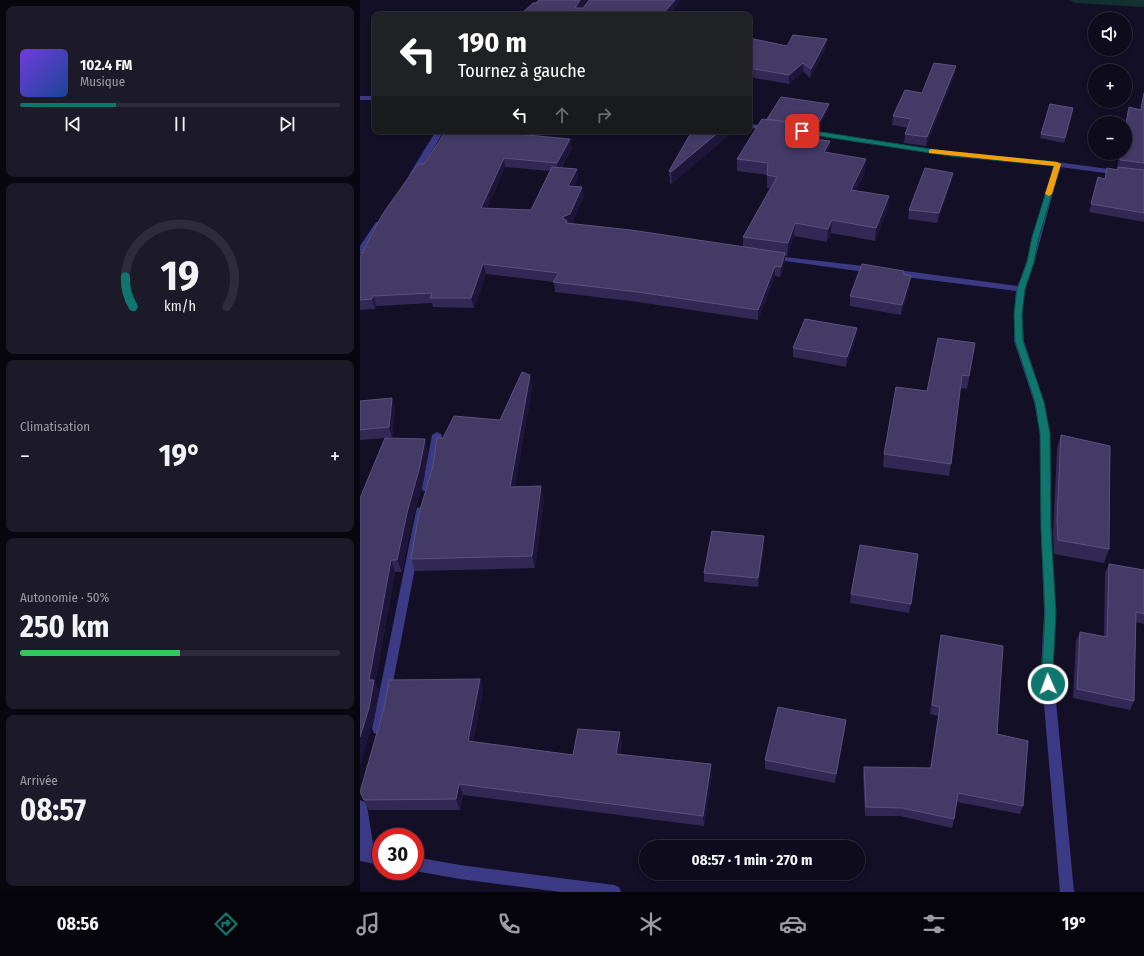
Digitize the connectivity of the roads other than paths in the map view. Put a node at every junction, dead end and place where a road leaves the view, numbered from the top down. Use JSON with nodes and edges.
{"nodes":[{"id":1,"x":360,"y":98,"type":"edge"},
{"id":2,"x":372,"y":98,"type":"edge"},
{"id":3,"x":752,"y":126,"type":"edge"},
{"id":4,"x":779,"y":129,"type":"edge"},
{"id":5,"x":794,"y":130,"type":"edge"},
{"id":6,"x":438,"y":134,"type":"edge"},
{"id":7,"x":1057,"y":164,"type":"junction"},
{"id":8,"x":1144,"y":176,"type":"edge"},
{"id":9,"x":409,"y":182,"type":"edge"},
{"id":10,"x":382,"y":220,"type":"edge"},
{"id":11,"x":360,"y":252,"type":"edge"},
{"id":12,"x":764,"y":256,"type":"edge"},
{"id":13,"x":1021,"y":289,"type":"junction"},
{"id":14,"x":437,"y":435,"type":"dead end"},
{"id":15,"x":375,"y":740,"type":"edge"},
{"id":16,"x":360,"y":806,"type":"edge"},
{"id":17,"x":370,"y":856,"type":"edge"},
{"id":18,"x":424,"y":866,"type":"edge"},
{"id":19,"x":614,"y":892,"type":"edge"},
{"id":20,"x":1066,"y":892,"type":"edge"}],
"edges":[{"from":1,"to":2,"type":"street"},
{"from":3,"to":4,"type":"street"},
{"from":5,"to":7,"type":"street"},
{"from":6,"to":9,"type":"street"},
{"from":7,"to":8,"type":"street"},
{"from":7,"to":13,"type":"street"},
{"from":10,"to":11,"type":"street"},
{"from":12,"to":13,"type":"street"},
{"from":13,"to":20,"type":"street"},
{"from":14,"to":15,"type":"street"},
{"from":16,"to":17,"type":"street"},
{"from":18,"to":19,"type":"street"}]}
